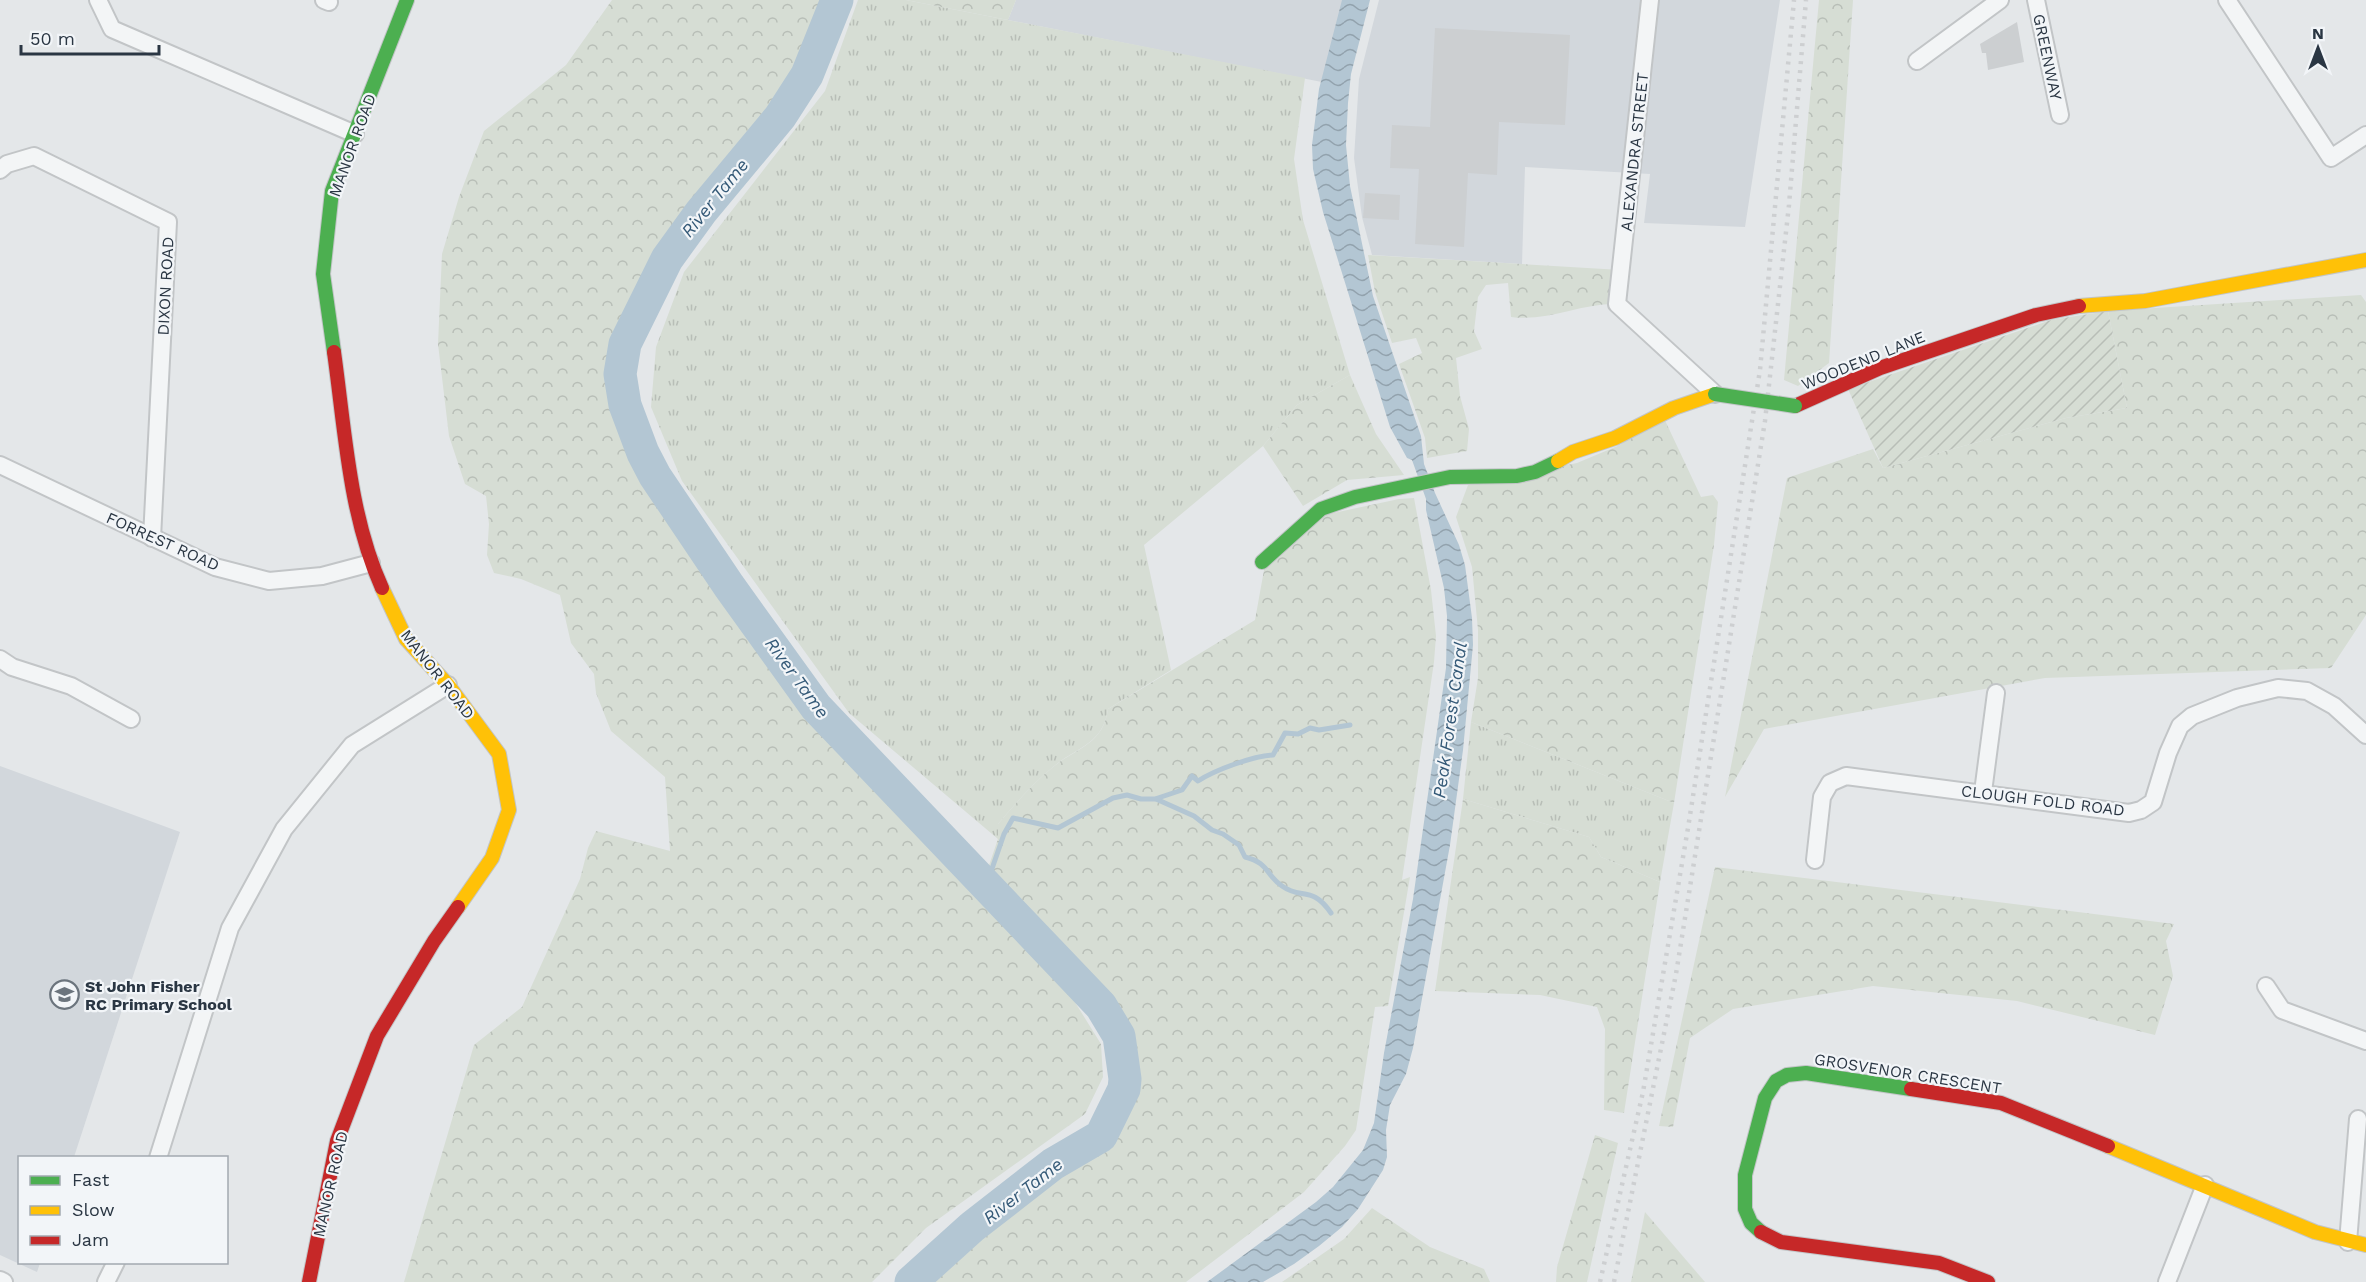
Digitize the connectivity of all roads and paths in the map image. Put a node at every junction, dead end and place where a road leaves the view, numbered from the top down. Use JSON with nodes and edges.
{"nodes":[{"id":1,"x":98,"y":0,"type":"edge"},
{"id":2,"x":407,"y":0,"type":"edge"},
{"id":3,"x":1650,"y":0,"type":"edge"},
{"id":4,"x":2000,"y":0,"type":"edge"},
{"id":5,"x":2036,"y":0,"type":"edge"},
{"id":6,"x":2227,"y":0,"type":"edge"},
{"id":7,"x":1917,"y":61,"type":"dead end"},
{"id":8,"x":2060,"y":115,"type":"dead end"},
{"id":9,"x":355,"y":134,"type":"junction"},
{"id":10,"x":2366,"y":135,"type":"edge"},
{"id":11,"x":0,"y":170,"type":"edge"},
{"id":12,"x":2366,"y":260,"type":"edge"},
{"id":13,"x":1715,"y":394,"type":"junction"},
{"id":14,"x":0,"y":465,"type":"edge"},
{"id":15,"x":152,"y":538,"type":"junction"},
{"id":16,"x":370,"y":562,"type":"junction"},
{"id":17,"x":1262,"y":562,"type":"dead end"},
{"id":18,"x":0,"y":659,"type":"edge"},
{"id":19,"x":448,"y":685,"type":"junction"},
{"id":20,"x":1996,"y":693,"type":"dead end"},
{"id":21,"x":131,"y":719,"type":"dead end"},
{"id":22,"x":2366,"y":735,"type":"edge"},
{"id":23,"x":1983,"y":792,"type":"junction"},
{"id":24,"x":1815,"y":860,"type":"dead end"},
{"id":25,"x":2266,"y":986,"type":"dead end"},
{"id":26,"x":2366,"y":1041,"type":"edge"},
{"id":27,"x":2358,"y":1119,"type":"dead end"},
{"id":28,"x":159,"y":1156,"type":"edge"},
{"id":29,"x":2205,"y":1185,"type":"junction"},
{"id":30,"x":2348,"y":1242,"type":"junction"},
{"id":31,"x":2366,"y":1245,"type":"edge"},
{"id":32,"x":115,"y":1264,"type":"edge"},
{"id":33,"x":106,"y":1282,"type":"edge"},
{"id":34,"x":309,"y":1282,"type":"edge"},
{"id":35,"x":1988,"y":1282,"type":"edge"},
{"id":36,"x":2166,"y":1282,"type":"edge"}],
"edges":[{"from":1,"to":9,"type":"street"},
{"from":2,"to":9,"type":"street","name":"MANOR ROAD"},
{"from":3,"to":13,"type":"street","name":"ALEXANDRA STREET"},
{"from":4,"to":7,"type":"street"},
{"from":5,"to":8,"type":"street","name":"GREENWAY"},
{"from":6,"to":10,"type":"street"},
{"from":9,"to":16,"type":"street","name":"MANOR ROAD"},
{"from":11,"to":15,"type":"street","name":"DIXON ROAD"},
{"from":12,"to":13,"type":"street","name":"WOODEND LANE","bridge":true},
{"from":13,"to":17,"type":"street","name":"WOODEND LANE"},
{"from":14,"to":15,"type":"street","name":"FORREST ROAD"},
{"from":15,"to":16,"type":"street","name":"FORREST ROAD"},
{"from":16,"to":19,"type":"street","name":"MANOR ROAD"},
{"from":18,"to":21,"type":"street"},
{"from":19,"to":28,"type":"street"},
{"from":19,"to":34,"type":"street","name":"MANOR ROAD"},
{"from":20,"to":23,"type":"street"},
{"from":22,"to":23,"type":"street","name":"CLOUGH FOLD ROAD"},
{"from":23,"to":24,"type":"street","name":"CLOUGH FOLD ROAD"},
{"from":25,"to":26,"type":"street"},
{"from":27,"to":30,"type":"street"},
{"from":29,"to":30,"type":"street","name":"GROSVENOR CRESCENT"},
{"from":29,"to":35,"type":"street","name":"GROSVENOR CRESCENT"},
{"from":29,"to":36,"type":"street"},
{"from":30,"to":31,"type":"street","name":"GROSVENOR CRESCENT"},
{"from":32,"to":33,"type":"street"}]}
